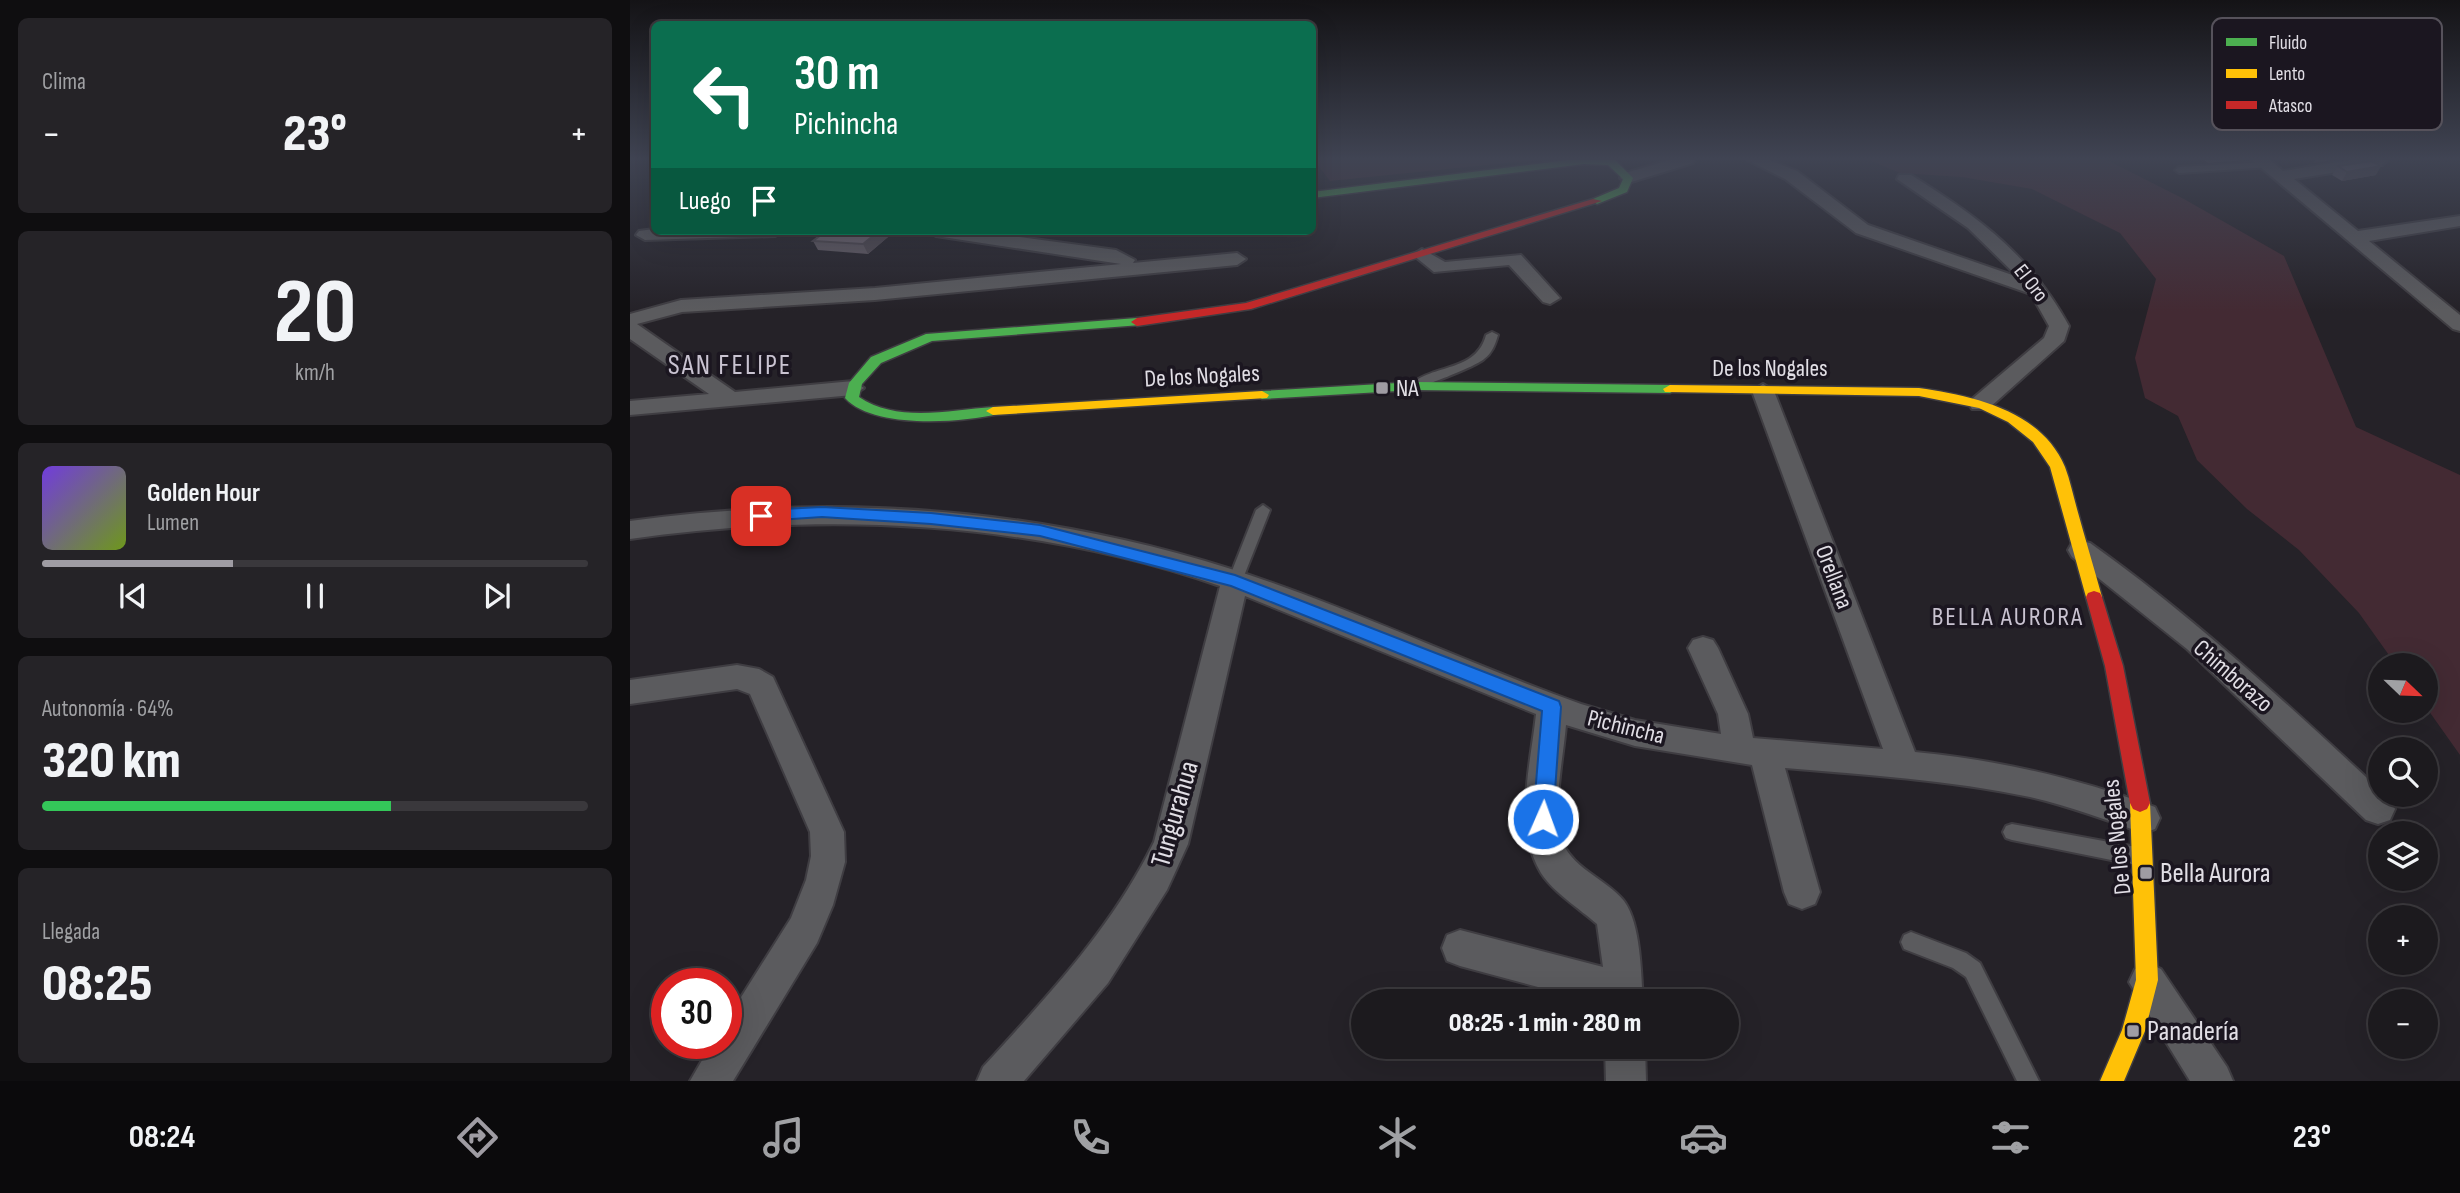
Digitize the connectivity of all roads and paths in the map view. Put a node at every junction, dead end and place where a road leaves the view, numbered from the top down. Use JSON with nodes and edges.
{"nodes":[{"id":1,"x":1567,"y":210,"type":"edge"},
{"id":2,"x":1838,"y":210,"type":"edge"},
{"id":3,"x":1956,"y":210,"type":"edge"},
{"id":4,"x":2323,"y":210,"type":"edge"},
{"id":5,"x":2460,"y":221,"type":"edge"},
{"id":6,"x":645,"y":235,"type":"dead end"},
{"id":7,"x":651,"y":235,"type":"edge"},
{"id":8,"x":965,"y":235,"type":"edge"},
{"id":9,"x":2356,"y":237,"type":"junction"},
{"id":10,"x":1422,"y":255,"type":"junction"},
{"id":11,"x":1237,"y":259,"type":"dead end"},
{"id":12,"x":1140,"y":266,"type":"junction"},
{"id":13,"x":2043,"y":292,"type":"junction"},
{"id":14,"x":1550,"y":298,"type":"dead end"},
{"id":15,"x":2460,"y":299,"type":"edge"},
{"id":16,"x":2433,"y":303,"type":"junction"},
{"id":17,"x":630,"y":320,"type":"edge"},
{"id":18,"x":2460,"y":326,"type":"edge"},
{"id":19,"x":630,"y":329,"type":"edge"},
{"id":20,"x":1492,"y":335,"type":"dead end"},
{"id":21,"x":1415,"y":386,"type":"junction"},
{"id":22,"x":853,"y":388,"type":"junction"},
{"id":23,"x":1763,"y":391,"type":"junction"},
{"id":24,"x":728,"y":397,"type":"junction"},
{"id":25,"x":1980,"y":404,"type":"junction"},
{"id":26,"x":630,"y":408,"type":"edge"},
{"id":27,"x":1264,"y":510,"type":"dead end"},
{"id":28,"x":630,"y":530,"type":"edge"},
{"id":29,"x":2081,"y":550,"type":"junction"},
{"id":30,"x":1235,"y":581,"type":"junction"},
{"id":31,"x":1703,"y":648,"type":"dead end"},
{"id":32,"x":630,"y":692,"type":"edge"},
{"id":33,"x":1552,"y":707,"type":"junction"},
{"id":34,"x":1752,"y":753,"type":"junction"},
{"id":35,"x":1904,"y":764,"type":"junction"},
{"id":36,"x":2378,"y":809,"type":"dead end"},
{"id":37,"x":2143,"y":818,"type":"junction"},
{"id":38,"x":2012,"y":832,"type":"dead end"},
{"id":39,"x":2145,"y":857,"type":"junction"},
{"id":40,"x":1802,"y":892,"type":"dead end"},
{"id":41,"x":1911,"y":942,"type":"dead end"},
{"id":42,"x":1461,"y":948,"type":"dead end"},
{"id":43,"x":2147,"y":980,"type":"junction"},
{"id":44,"x":1599,"y":989,"type":"edge"},
{"id":45,"x":1623,"y":989,"type":"edge"},
{"id":46,"x":1625,"y":1059,"type":"edge"},
{"id":47,"x":710,"y":1081,"type":"edge"},
{"id":48,"x":997,"y":1081,"type":"edge"},
{"id":49,"x":1626,"y":1081,"type":"edge"},
{"id":50,"x":2028,"y":1081,"type":"edge"},
{"id":51,"x":2112,"y":1081,"type":"edge"},
{"id":52,"x":2213,"y":1081,"type":"edge"}],
"edges":[{"from":1,"to":10,"type":"street"},
{"from":2,"to":13,"type":"street"},
{"from":3,"to":13,"type":"street","name":"El Oro"},
{"from":4,"to":9,"type":"street"},
{"from":5,"to":9,"type":"street"},
{"from":6,"to":7,"type":"street"},
{"from":8,"to":12,"type":"street"},
{"from":9,"to":16,"type":"street"},
{"from":10,"to":14,"type":"street"},
{"from":10,"to":22,"type":"street"},
{"from":11,"to":12,"type":"street"},
{"from":12,"to":17,"type":"street"},
{"from":13,"to":25,"type":"street","name":"El Oro"},
{"from":15,"to":16,"type":"street"},
{"from":16,"to":18,"type":"street"},
{"from":19,"to":24,"type":"street"},
{"from":20,"to":21,"type":"lane"},
{"from":21,"to":22,"type":"street","name":"De los Nogales"},
{"from":21,"to":23,"type":"street","name":"De los Nogales"},
{"from":22,"to":24,"type":"street"},
{"from":23,"to":25,"type":"street","name":"De los Nogales"},
{"from":23,"to":35,"type":"street","name":"Orellana"},
{"from":24,"to":26,"type":"street"},
{"from":25,"to":29,"type":"street","name":"De los Nogales"},
{"from":27,"to":30,"type":"lane"},
{"from":28,"to":30,"type":"street","name":"Pichincha"},
{"from":29,"to":36,"type":"street","name":"Chimborazo"},
{"from":29,"to":37,"type":"street","name":"De los Nogales"},
{"from":30,"to":33,"type":"street","name":"Pichincha"},
{"from":30,"to":48,"type":"street","name":"Tungurahua"},
{"from":31,"to":34,"type":"street"},
{"from":32,"to":47,"type":"street"},
{"from":33,"to":34,"type":"street","name":"Pichincha"},
{"from":33,"to":45,"type":"street"},
{"from":34,"to":35,"type":"street","name":"Pichincha"},
{"from":34,"to":40,"type":"street"},
{"from":35,"to":37,"type":"street","name":"Pichincha"},
{"from":37,"to":39,"type":"street","name":"De los Nogales"},
{"from":38,"to":39,"type":"lane"},
{"from":39,"to":43,"type":"street","name":"De los Nogales"},
{"from":41,"to":50,"type":"lane"},
{"from":42,"to":44,"type":"street"},
{"from":43,"to":51,"type":"street","name":"De los Nogales"},
{"from":43,"to":52,"type":"street"},
{"from":46,"to":49,"type":"street"}]}
